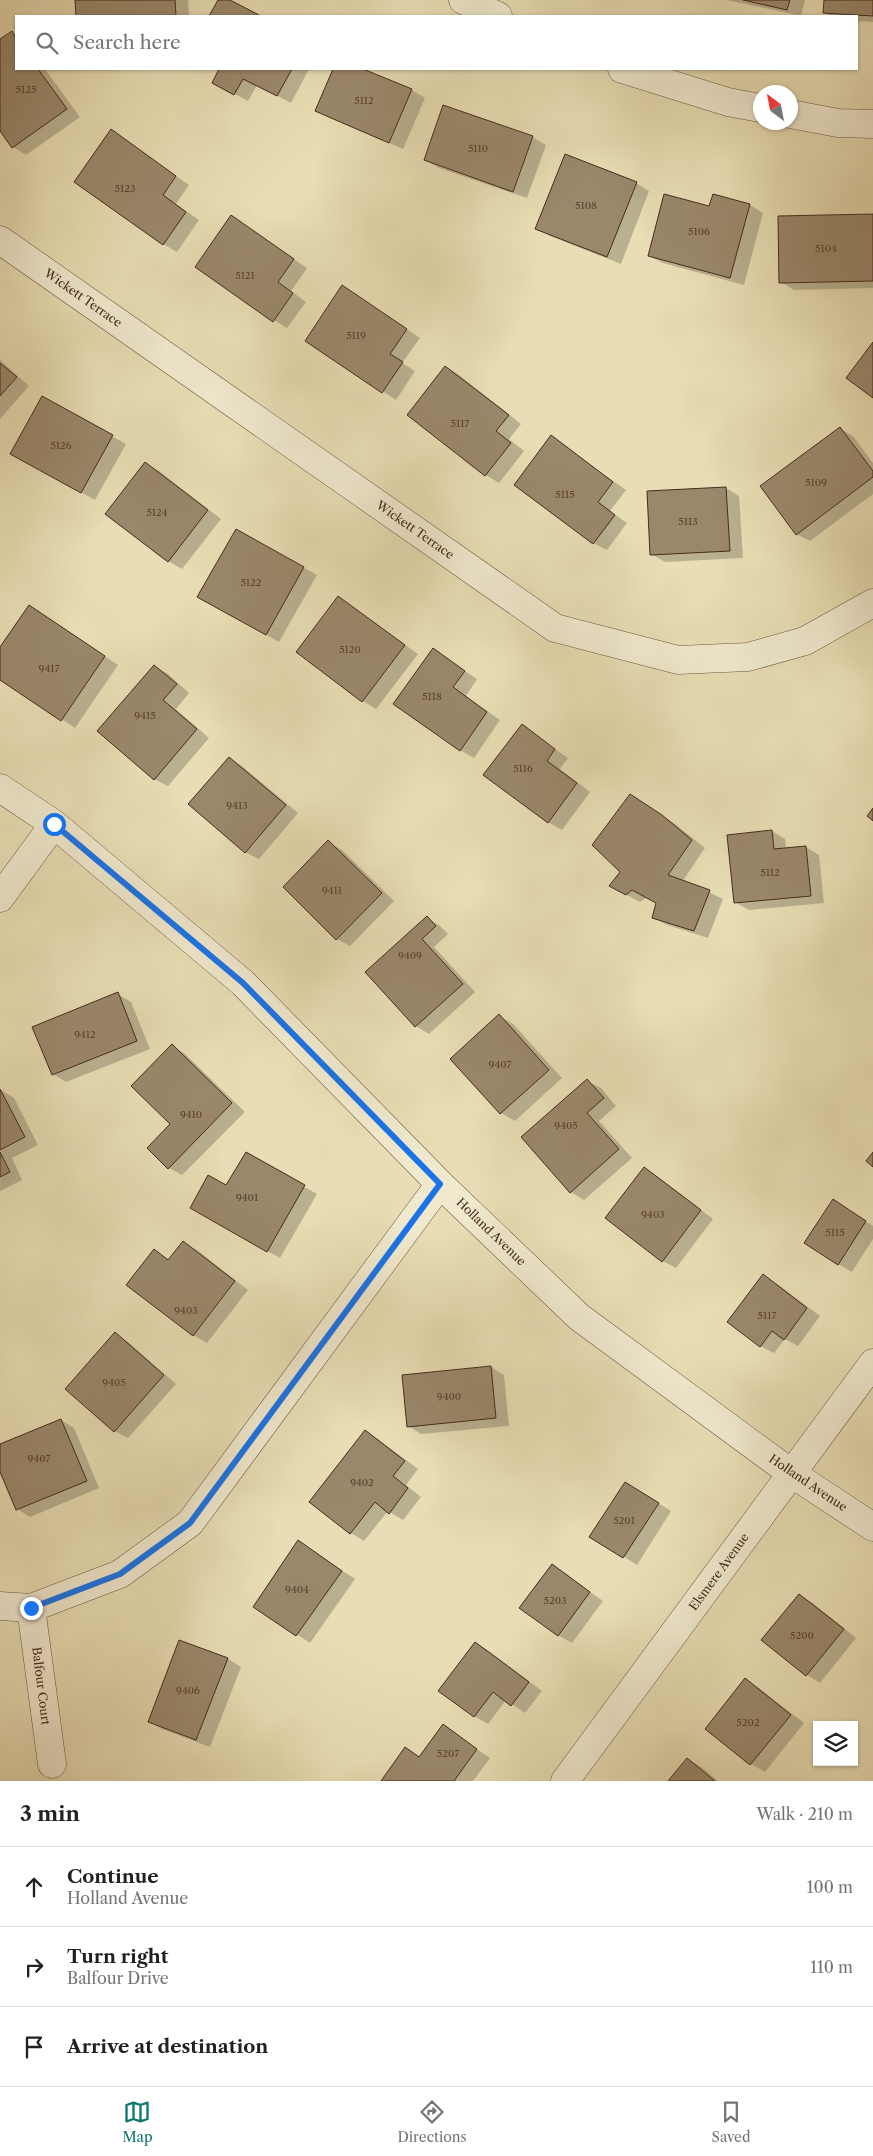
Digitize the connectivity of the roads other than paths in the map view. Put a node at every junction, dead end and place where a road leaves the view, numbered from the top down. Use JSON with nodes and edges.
{"nodes":[{"id":1,"x":463,"y":0,"type":"edge"},
{"id":2,"x":496,"y":15,"type":"edge"},
{"id":3,"x":625,"y":70,"type":"edge"},
{"id":4,"x":753,"y":107,"type":"edge"},
{"id":5,"x":798,"y":116,"type":"edge"},
{"id":6,"x":873,"y":124,"type":"edge"},
{"id":7,"x":0,"y":240,"type":"edge"},
{"id":8,"x":873,"y":603,"type":"edge"},
{"id":9,"x":0,"y":788,"type":"edge"},
{"id":10,"x":54,"y":824,"type":"junction"},
{"id":11,"x":0,"y":898,"type":"edge"},
{"id":12,"x":440,"y":1184,"type":"junction"},
{"id":13,"x":873,"y":1363,"type":"edge"},
{"id":14,"x":791,"y":1473,"type":"junction"},
{"id":15,"x":873,"y":1527,"type":"edge"},
{"id":16,"x":0,"y":1606,"type":"edge"},
{"id":17,"x":31,"y":1608,"type":"junction"},
{"id":18,"x":52,"y":1764,"type":"dead end"},
{"id":19,"x":565,"y":1781,"type":"edge"}],
"edges":[{"from":1,"to":2,"type":"street"},
{"from":3,"to":4,"type":"street"},
{"from":5,"to":6,"type":"street"},
{"from":7,"to":8,"type":"street","name":"Wickett Terrace"},
{"from":9,"to":10,"type":"street","name":"Holland Avenue"},
{"from":10,"to":11,"type":"street"},
{"from":10,"to":12,"type":"street","name":"Holland Avenue"},
{"from":12,"to":14,"type":"street","name":"Holland Avenue"},
{"from":12,"to":17,"type":"street"},
{"from":13,"to":14,"type":"street","name":"Elsmere Avenue"},
{"from":14,"to":15,"type":"street","name":"Holland Avenue"},
{"from":14,"to":19,"type":"street","name":"Elsmere Avenue"},
{"from":16,"to":17,"type":"street"},
{"from":17,"to":18,"type":"street","name":"Balfour Court"}]}
